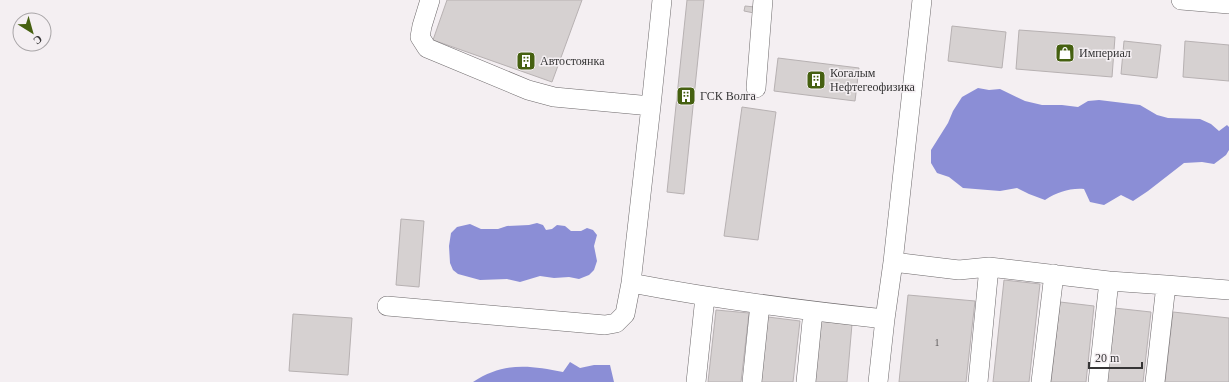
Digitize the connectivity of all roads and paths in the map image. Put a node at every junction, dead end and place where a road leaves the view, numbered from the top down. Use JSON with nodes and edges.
{"nodes":[{"id":1,"x":430,"y":0,"type":"edge"},
{"id":2,"x":662,"y":0,"type":"edge"},
{"id":3,"x":763,"y":0,"type":"edge"},
{"id":4,"x":922,"y":0,"type":"edge"},
{"id":5,"x":1181,"y":0,"type":"edge"},
{"id":6,"x":1229,"y":4,"type":"edge"},
{"id":7,"x":756,"y":88,"type":"dead end"},
{"id":8,"x":651,"y":106,"type":"junction"},
{"id":9,"x":893,"y":262,"type":"junction"},
{"id":10,"x":989,"y":267,"type":"junction"},
{"id":11,"x":1054,"y":274,"type":"junction"},
{"id":12,"x":1110,"y":281,"type":"junction"},
{"id":13,"x":631,"y":283,"type":"junction"},
{"id":14,"x":1166,"y":285,"type":"junction"},
{"id":15,"x":1229,"y":290,"type":"edge"},
{"id":16,"x":705,"y":296,"type":"junction"},
{"id":17,"x":760,"y":304,"type":"junction"},
{"id":18,"x":387,"y":306,"type":"dead end"},
{"id":19,"x":813,"y":312,"type":"junction"},
{"id":20,"x":885,"y":319,"type":"junction"},
{"id":21,"x":696,"y":382,"type":"edge"},
{"id":22,"x":752,"y":382,"type":"edge"},
{"id":23,"x":806,"y":382,"type":"edge"},
{"id":24,"x":878,"y":382,"type":"edge"},
{"id":25,"x":978,"y":382,"type":"edge"},
{"id":26,"x":1041,"y":382,"type":"edge"},
{"id":27,"x":1098,"y":382,"type":"edge"},
{"id":28,"x":1155,"y":382,"type":"edge"}],
"edges":[{"from":1,"to":8,"type":"street"},
{"from":2,"to":8,"type":"street"},
{"from":3,"to":7,"type":"street"},
{"from":4,"to":9,"type":"street"},
{"from":5,"to":6,"type":"street"},
{"from":8,"to":13,"type":"street"},
{"from":9,"to":10,"type":"street"},
{"from":9,"to":20,"type":"street"},
{"from":10,"to":11,"type":"street"},
{"from":10,"to":25,"type":"street"},
{"from":11,"to":12,"type":"street"},
{"from":11,"to":26,"type":"street"},
{"from":12,"to":14,"type":"street"},
{"from":12,"to":27,"type":"street"},
{"from":13,"to":16,"type":"street"},
{"from":13,"to":18,"type":"street"},
{"from":14,"to":15,"type":"street"},
{"from":14,"to":28,"type":"street"},
{"from":16,"to":17,"type":"street"},
{"from":16,"to":21,"type":"street"},
{"from":17,"to":19,"type":"street"},
{"from":17,"to":22,"type":"street"},
{"from":19,"to":20,"type":"street"},
{"from":19,"to":23,"type":"street"},
{"from":20,"to":24,"type":"street"}]}
